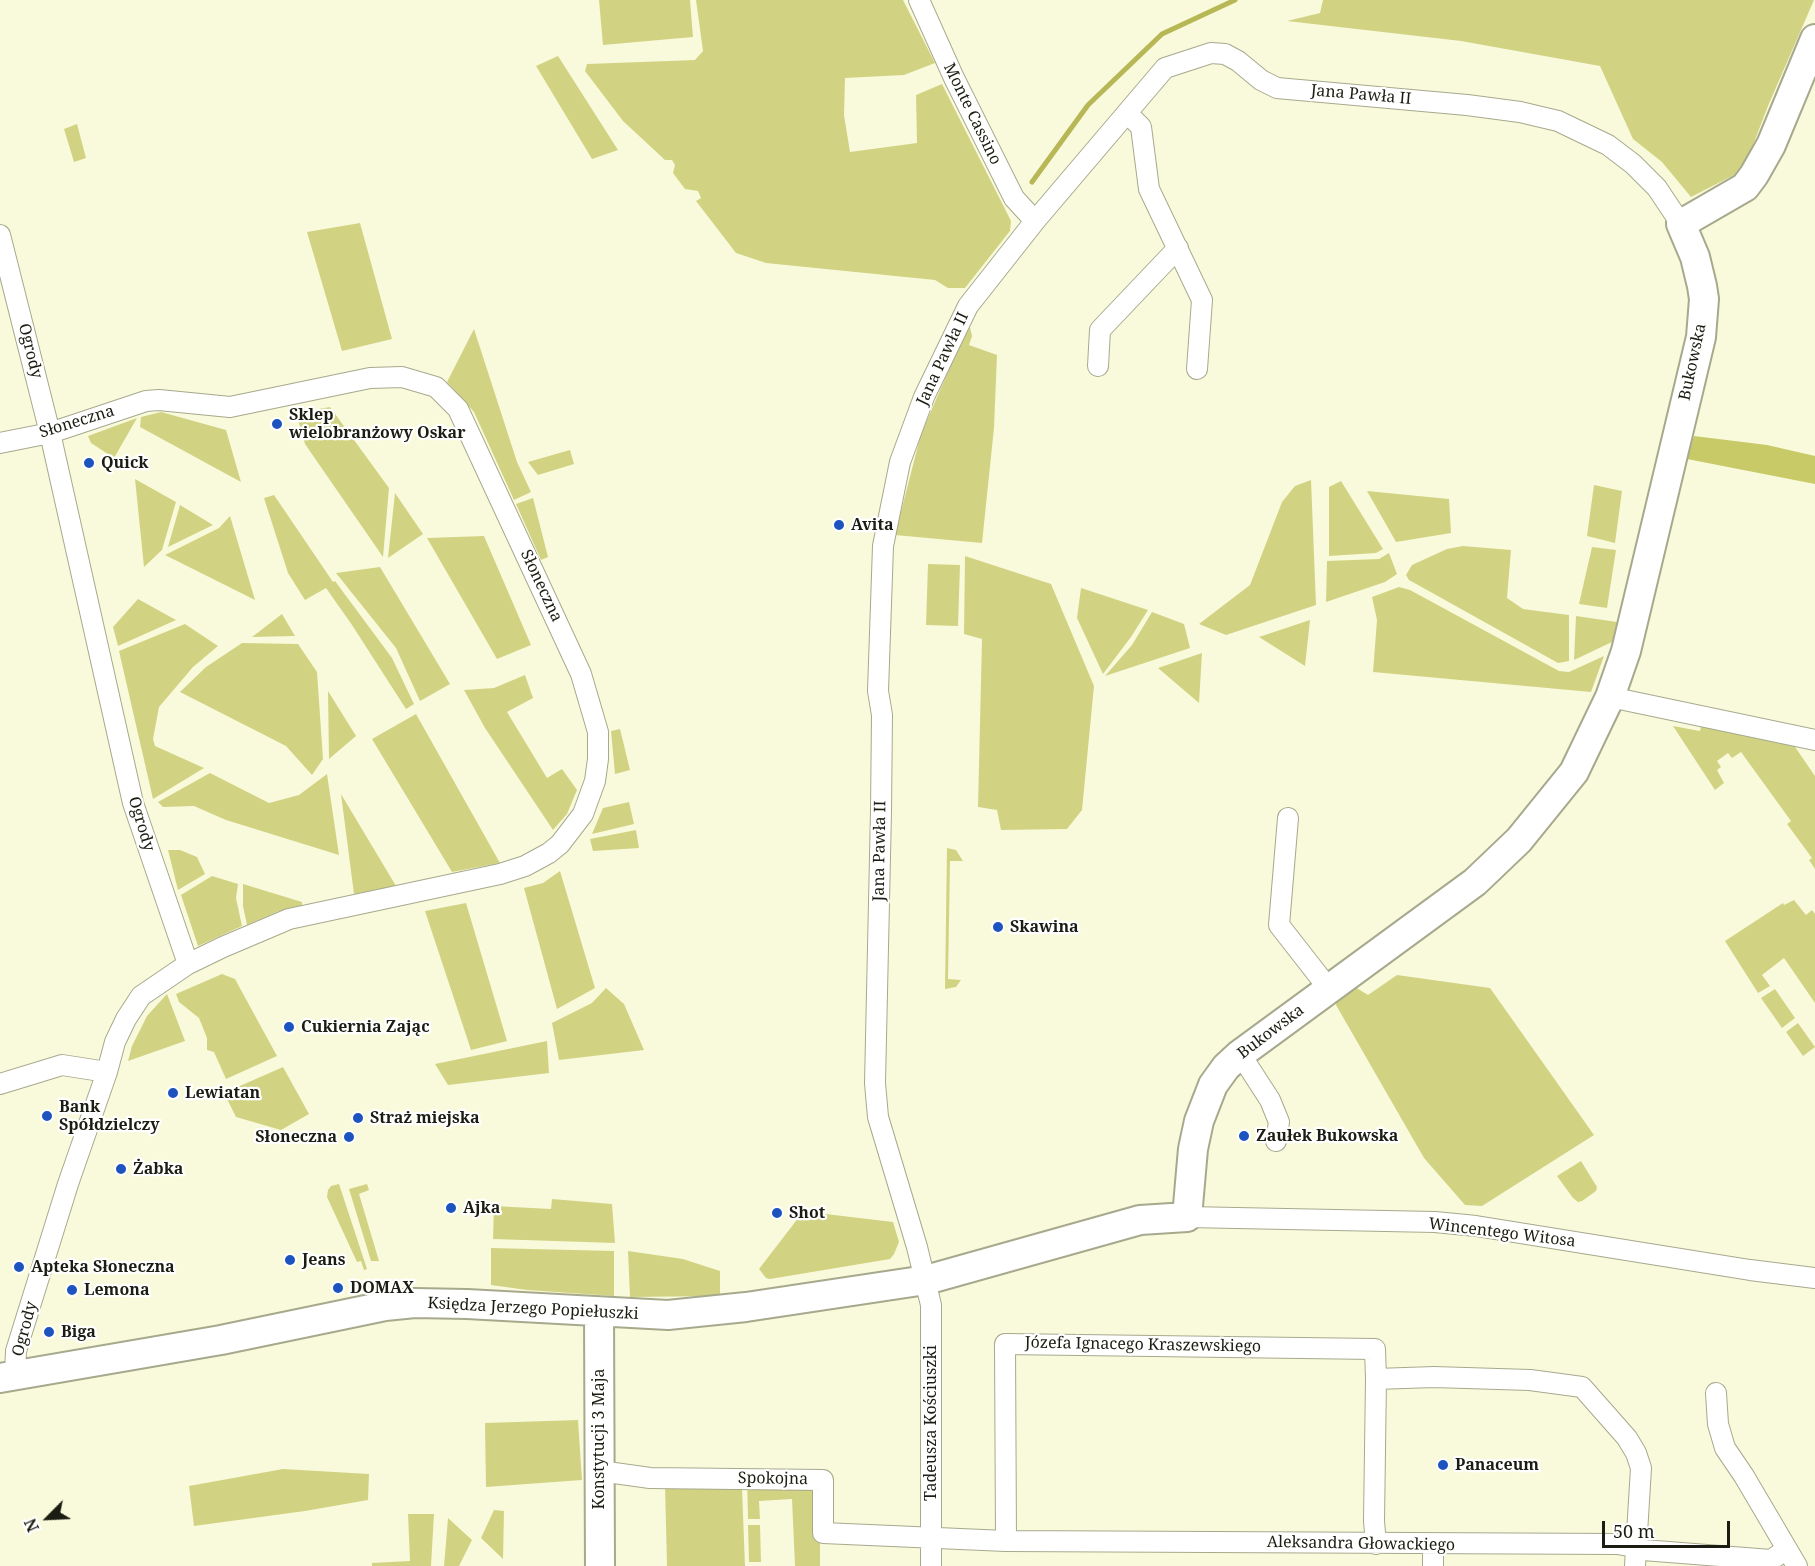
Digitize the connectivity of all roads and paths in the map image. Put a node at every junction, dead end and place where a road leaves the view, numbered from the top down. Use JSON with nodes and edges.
{"nodes":[{"id":1,"x":919,"y":0,"type":"edge"},
{"id":2,"x":1815,"y":39,"type":"edge"},
{"id":3,"x":1127,"y":113,"type":"junction"},
{"id":4,"x":1035,"y":221,"type":"junction"},
{"id":5,"x":1681,"y":224,"type":"junction"},
{"id":6,"x":0,"y":235,"type":"edge"},
{"id":7,"x":1178,"y":248,"type":"junction"},
{"id":8,"x":1098,"y":366,"type":"dead end"},
{"id":9,"x":1197,"y":369,"type":"dead end"},
{"id":10,"x":50,"y":433,"type":"junction"},
{"id":11,"x":0,"y":443,"type":"edge"},
{"id":12,"x":1610,"y":697,"type":"junction"},
{"id":13,"x":1815,"y":740,"type":"edge"},
{"id":14,"x":1288,"y":818,"type":"dead end"},
{"id":15,"x":188,"y":964,"type":"junction"},
{"id":16,"x":1329,"y":989,"type":"junction"},
{"id":17,"x":1239,"y":1055,"type":"junction"},
{"id":18,"x":107,"y":1072,"type":"junction"},
{"id":19,"x":0,"y":1084,"type":"edge"},
{"id":20,"x":1276,"y":1141,"type":"dead end"},
{"id":21,"x":1187,"y":1217,"type":"junction"},
{"id":22,"x":1815,"y":1278,"type":"edge"},
{"id":23,"x":926,"y":1280,"type":"junction"},
{"id":24,"x":599,"y":1312,"type":"junction"},
{"id":25,"x":8,"y":1377,"type":"edge"},
{"id":26,"x":1376,"y":1379,"type":"junction"},
{"id":27,"x":1716,"y":1394,"type":"dead end"},
{"id":28,"x":600,"y":1471,"type":"junction"},
{"id":29,"x":930,"y":1537,"type":"junction"},
{"id":30,"x":1006,"y":1541,"type":"junction"},
{"id":31,"x":1376,"y":1544,"type":"junction"},
{"id":32,"x":1433,"y":1544,"type":"junction"},
{"id":33,"x":1787,"y":1549,"type":"junction"},
{"id":34,"x":1635,"y":1556,"type":"edge"},
{"id":35,"x":1703,"y":1561,"type":"edge"},
{"id":36,"x":600,"y":1566,"type":"edge"},
{"id":37,"x":931,"y":1566,"type":"edge"},
{"id":38,"x":1433,"y":1566,"type":"edge"},
{"id":39,"x":1797,"y":1566,"type":"edge"}],
"edges":[{"from":1,"to":4,"type":"street","name":"Monte Cassino"},
{"from":2,"to":5,"type":"street"},
{"from":3,"to":4,"type":"street","name":"Jana Pawła II"},
{"from":3,"to":5,"type":"street","name":"Jana Pawła II"},
{"from":3,"to":7,"type":"street"},
{"from":4,"to":23,"type":"street","name":"Jana Pawła II"},
{"from":5,"to":12,"type":"street","name":"Bukowska"},
{"from":6,"to":10,"type":"street","name":"Ogrody"},
{"from":7,"to":8,"type":"street"},
{"from":7,"to":9,"type":"street"},
{"from":10,"to":11,"type":"street","name":"Słoneczna"},
{"from":10,"to":15,"type":"street","name":"Ogrody"},
{"from":10,"to":15,"type":"street","name":"Słoneczna"},
{"from":12,"to":13,"type":"street"},
{"from":12,"to":16,"type":"street","name":"Bukowska"},
{"from":14,"to":16,"type":"street"},
{"from":15,"to":18,"type":"street","name":"Ogrody"},
{"from":16,"to":17,"type":"street","name":"Bukowska"},
{"from":17,"to":20,"type":"street"},
{"from":17,"to":21,"type":"street","name":"Bukowska"},
{"from":18,"to":19,"type":"street"},
{"from":18,"to":25,"type":"street","name":"Ogrody"},
{"from":21,"to":22,"type":"street","name":"Wincentego Witosa"},
{"from":21,"to":23,"type":"street"},
{"from":23,"to":24,"type":"street","name":"Księdza Jerzego Popiełuszki"},
{"from":23,"to":29,"type":"street","name":"Tadeusza Kościuszki"},
{"from":24,"to":25,"type":"street","name":"Księdza Jerzego Popiełuszki"},
{"from":24,"to":28,"type":"street","name":"Konstytucji 3 Maja"},
{"from":26,"to":30,"type":"street","name":"Józefa Ignacego Kraszewskiego"},
{"from":26,"to":31,"type":"street","name":"Józefa Ignacego Kraszewskiego"},
{"from":26,"to":34,"type":"street"},
{"from":27,"to":33,"type":"street"},
{"from":28,"to":29,"type":"street","name":"Spokojna"},
{"from":28,"to":36,"type":"street","name":"Konstytucji 3 Maja"},
{"from":29,"to":30,"type":"street","name":"Aleksandra Głowackiego"},
{"from":29,"to":37,"type":"street","name":"Tadeusza Kościuszki"},
{"from":30,"to":31,"type":"street","name":"Aleksandra Głowackiego"},
{"from":31,"to":32,"type":"street","name":"Aleksandra Głowackiego"},
{"from":32,"to":34,"type":"street","name":"Aleksandra Głowackiego"},
{"from":32,"to":38,"type":"street"},
{"from":33,"to":35,"type":"street","name":"Aleksandra Głowackiego"},
{"from":33,"to":39,"type":"street"},
{"from":34,"to":35,"type":"street","name":"Aleksandra Głowackiego"}]}
